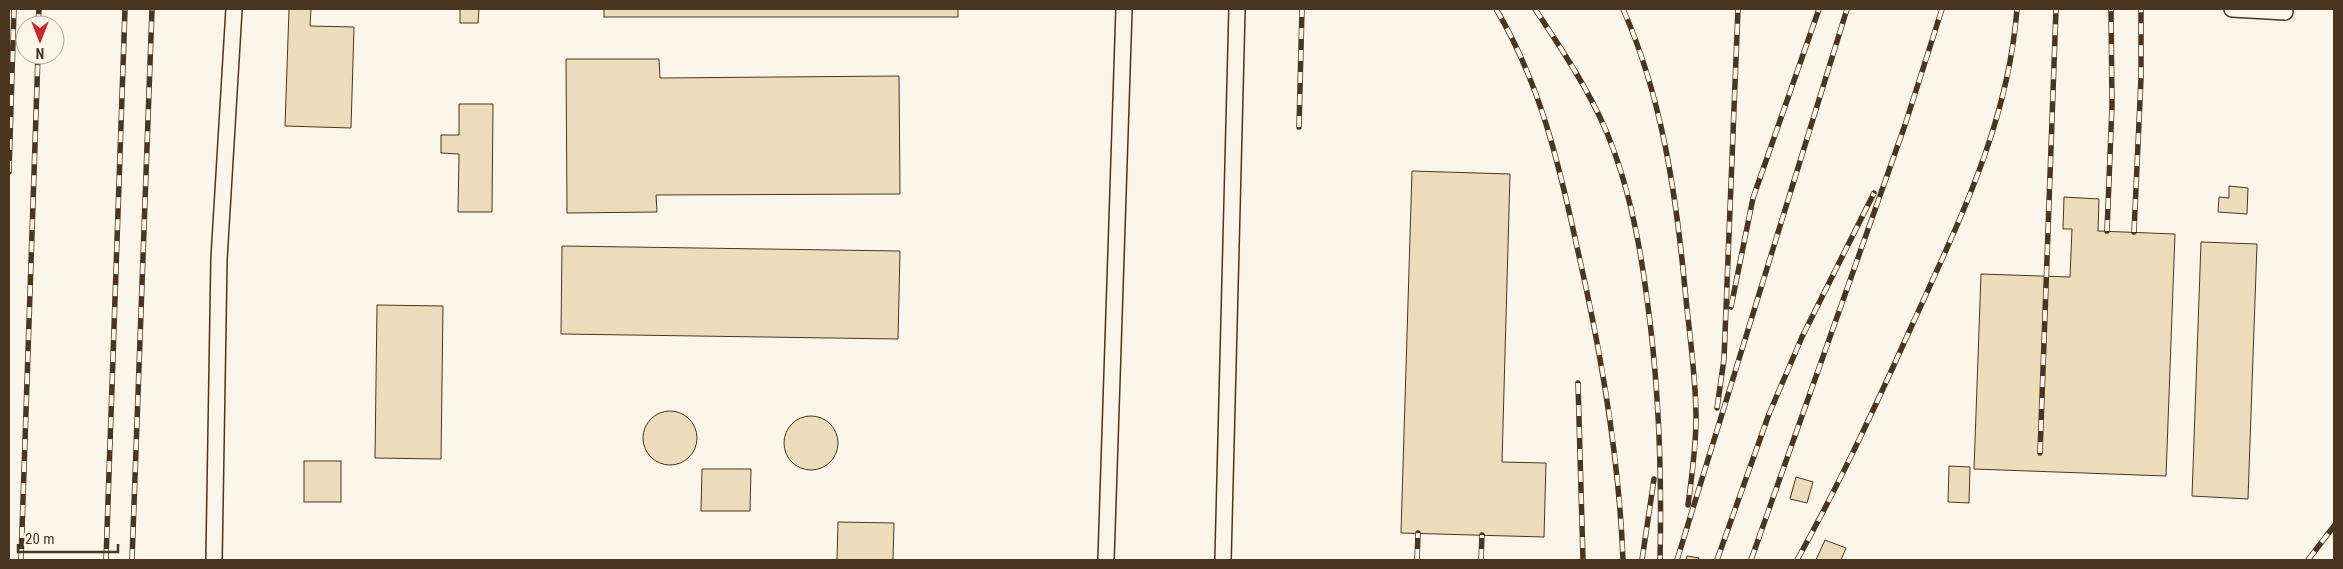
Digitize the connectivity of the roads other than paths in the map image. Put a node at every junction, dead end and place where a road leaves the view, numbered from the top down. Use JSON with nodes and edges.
{"nodes":[{"id":1,"x":234,"y":9,"type":"edge"},
{"id":2,"x":1124,"y":9,"type":"edge"},
{"id":3,"x":1237,"y":9,"type":"edge"},
{"id":4,"x":2232,"y":9,"type":"edge"},
{"id":5,"x":2285,"y":12,"type":"dead end"},
{"id":6,"x":214,"y":560,"type":"edge"},
{"id":7,"x":1106,"y":560,"type":"edge"},
{"id":8,"x":1223,"y":560,"type":"edge"}],
"edges":[{"from":1,"to":6,"type":"lane"},
{"from":2,"to":7,"type":"lane"},
{"from":3,"to":8,"type":"lane"},
{"from":4,"to":5,"type":"lane"}]}
